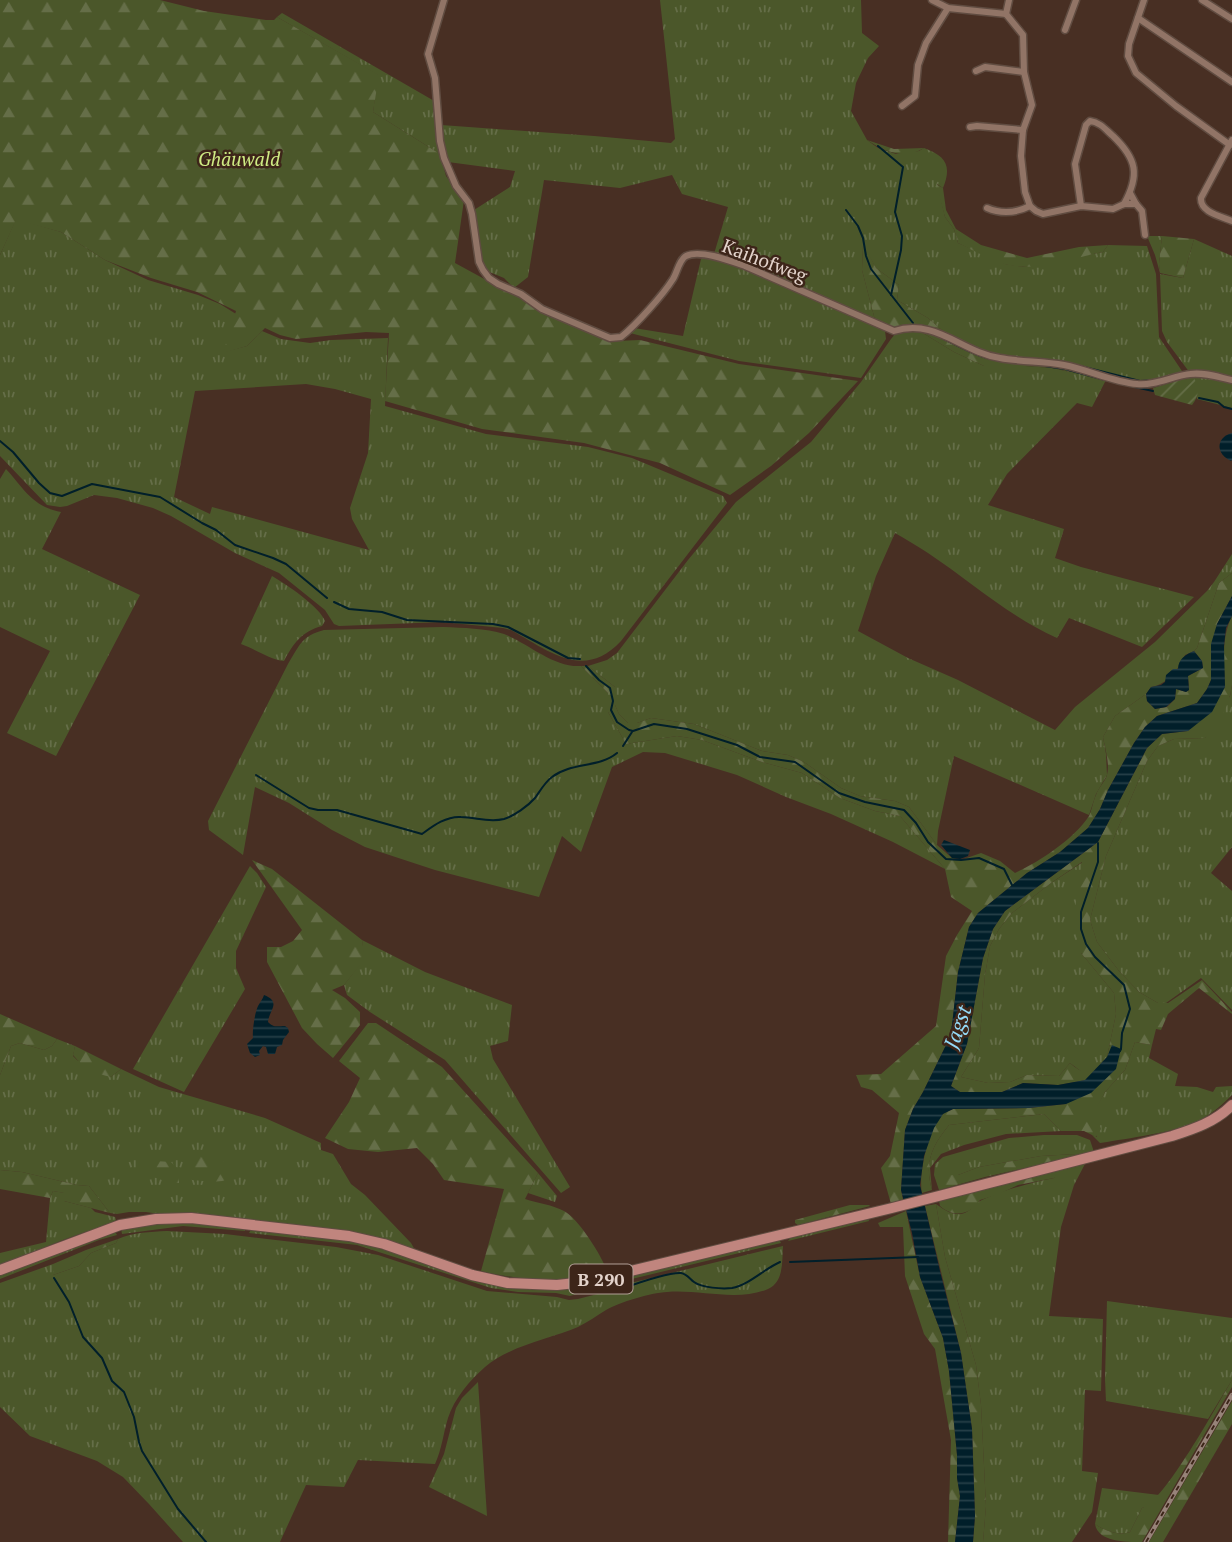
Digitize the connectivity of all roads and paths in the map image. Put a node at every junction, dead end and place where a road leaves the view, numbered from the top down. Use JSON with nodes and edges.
{"nodes":[{"id":1,"x":444,"y":0,"type":"edge"},
{"id":2,"x":932,"y":0,"type":"edge"},
{"id":3,"x":1009,"y":0,"type":"edge"},
{"id":4,"x":1076,"y":0,"type":"edge"},
{"id":5,"x":1144,"y":0,"type":"edge"},
{"id":6,"x":1202,"y":0,"type":"edge"},
{"id":7,"x":947,"y":8,"type":"junction"},
{"id":8,"x":1006,"y":14,"type":"junction"},
{"id":9,"x":1138,"y":18,"type":"junction"},
{"id":10,"x":1232,"y":19,"type":"edge"},
{"id":11,"x":1065,"y":30,"type":"dead end"},
{"id":12,"x":976,"y":71,"type":"dead end"},
{"id":13,"x":1024,"y":72,"type":"junction"},
{"id":14,"x":1232,"y":82,"type":"edge"},
{"id":15,"x":902,"y":106,"type":"dead end"},
{"id":16,"x":970,"y":127,"type":"dead end"},
{"id":17,"x":1023,"y":130,"type":"junction"},
{"id":18,"x":1231,"y":142,"type":"edge"},
{"id":19,"x":1130,"y":193,"type":"junction"},
{"id":20,"x":1124,"y":204,"type":"junction"},
{"id":21,"x":1136,"y":204,"type":"junction"},
{"id":22,"x":1081,"y":205,"type":"junction"},
{"id":23,"x":1030,"y":206,"type":"junction"},
{"id":24,"x":987,"y":208,"type":"dead end"},
{"id":25,"x":1232,"y":221,"type":"edge"},
{"id":26,"x":1146,"y":235,"type":"dead end"},
{"id":27,"x":1232,"y":380,"type":"edge"},
{"id":28,"x":1232,"y":1105,"type":"edge"},
{"id":29,"x":0,"y":1270,"type":"edge"}],
"edges":[{"from":1,"to":27,"type":"street","name":"Kaihofweg"},
{"from":2,"to":7,"type":"street"},
{"from":3,"to":8,"type":"street"},
{"from":4,"to":11,"type":"street"},
{"from":5,"to":9,"type":"street"},
{"from":6,"to":10,"type":"street"},
{"from":7,"to":8,"type":"street"},
{"from":7,"to":15,"type":"street"},
{"from":8,"to":13,"type":"street"},
{"from":9,"to":14,"type":"street"},
{"from":9,"to":18,"type":"street"},
{"from":12,"to":13,"type":"street"},
{"from":13,"to":17,"type":"street"},
{"from":16,"to":17,"type":"street"},
{"from":17,"to":23,"type":"street"},
{"from":18,"to":25,"type":"street"},
{"from":19,"to":20,"type":"street"},
{"from":19,"to":21,"type":"street"},
{"from":19,"to":22,"type":"street"},
{"from":20,"to":21,"type":"street"},
{"from":20,"to":22,"type":"street"},
{"from":21,"to":26,"type":"street"},
{"from":22,"to":23,"type":"street"},
{"from":23,"to":24,"type":"street"},
{"from":28,"to":29,"type":"main road","number":"B 290"}]}
